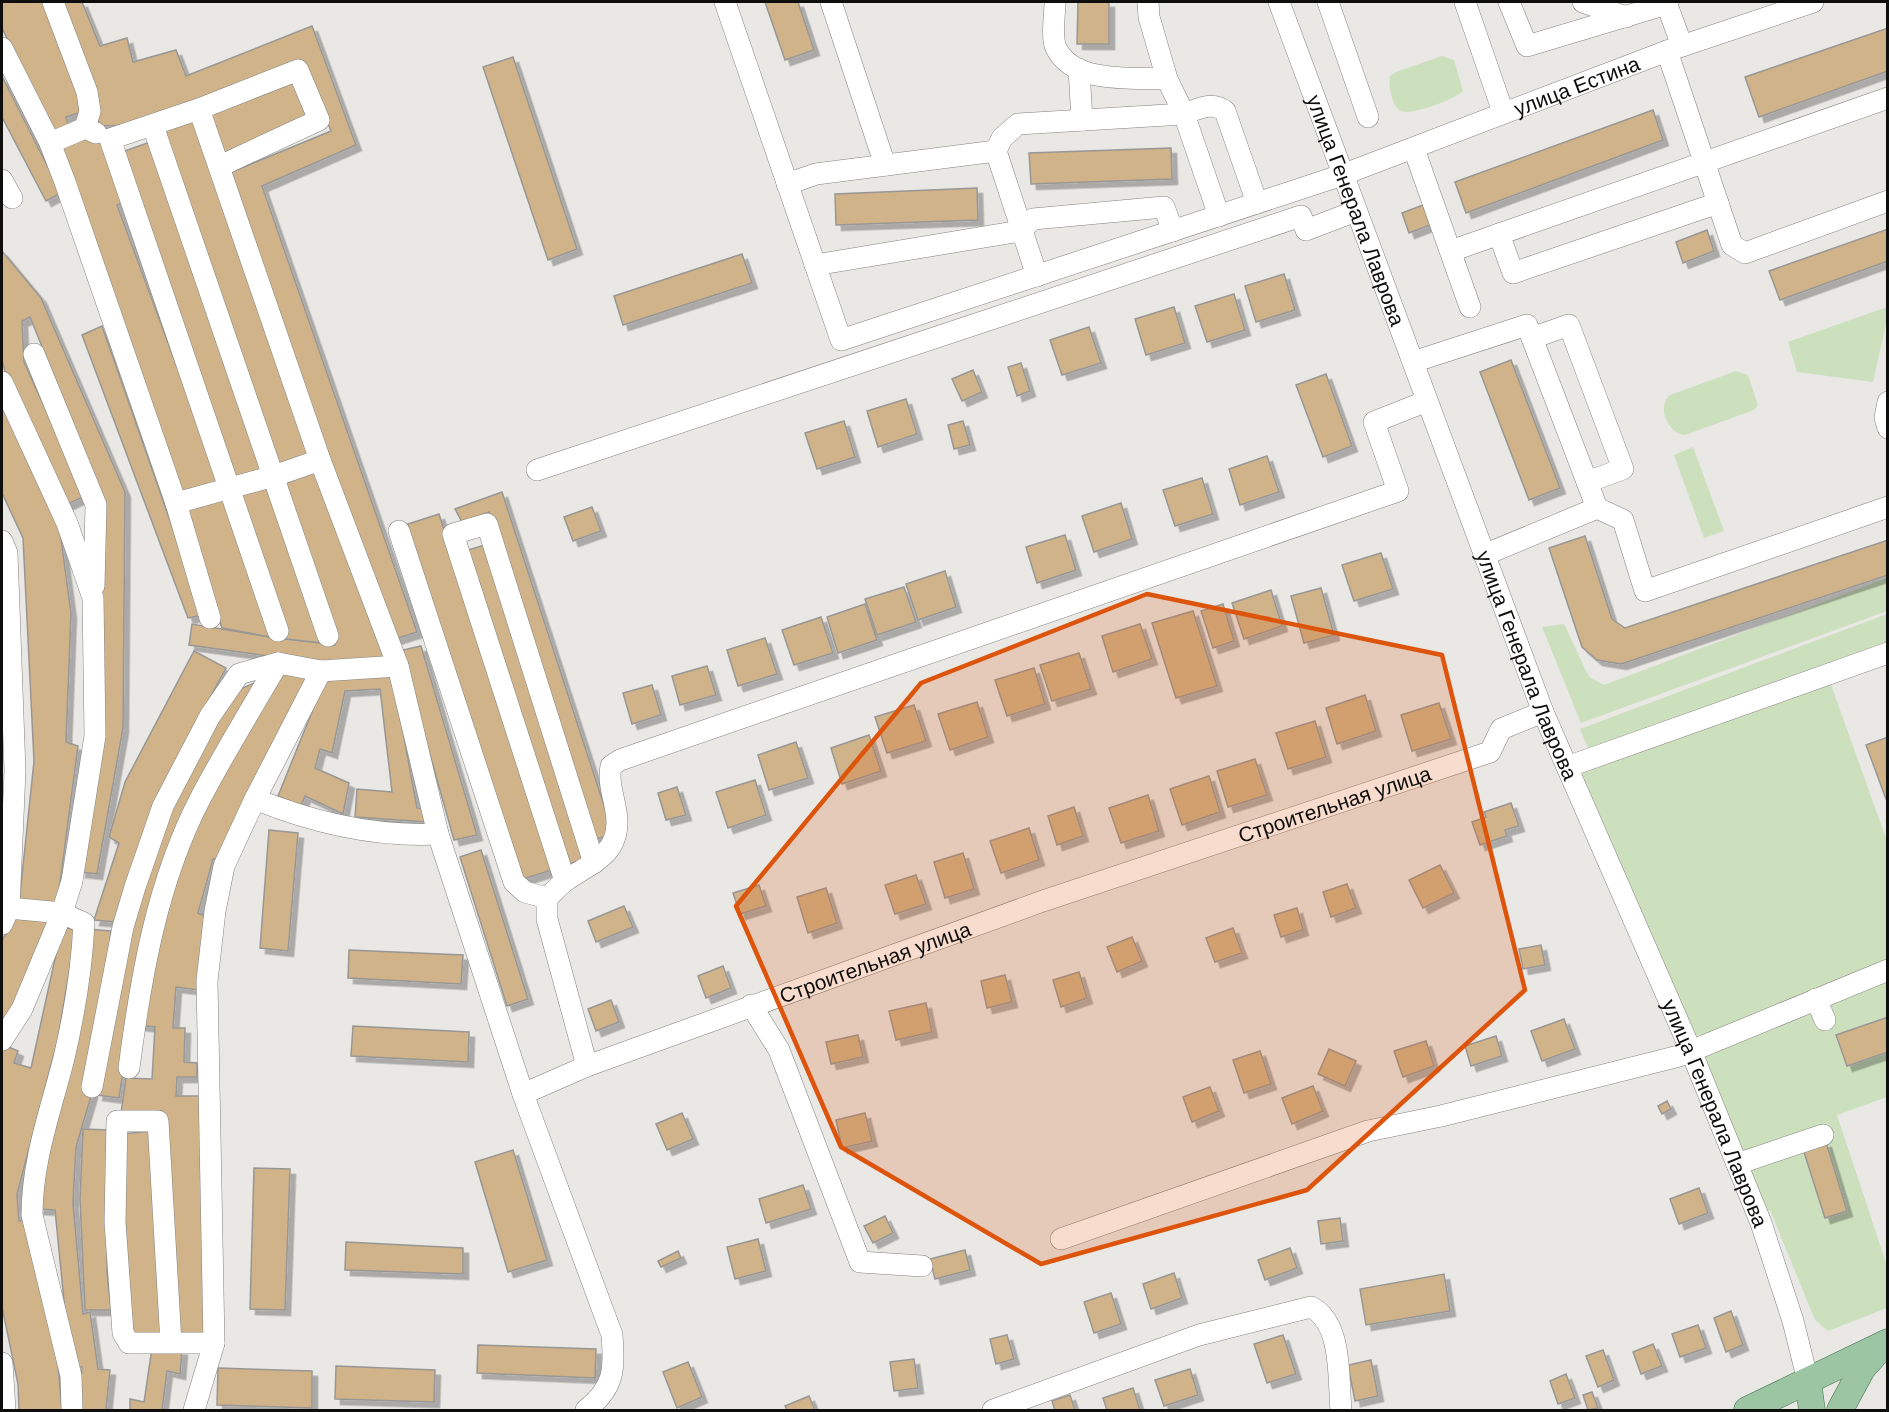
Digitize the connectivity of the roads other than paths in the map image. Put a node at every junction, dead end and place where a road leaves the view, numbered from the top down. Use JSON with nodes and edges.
{"nodes":[{"id":1,"x":52,"y":2,"type":"edge"},
{"id":2,"x":725,"y":2,"type":"edge"},
{"id":3,"x":831,"y":2,"type":"edge"},
{"id":4,"x":1055,"y":2,"type":"edge"},
{"id":5,"x":1148,"y":2,"type":"edge"},
{"id":6,"x":1279,"y":2,"type":"edge"},
{"id":7,"x":1328,"y":2,"type":"edge"},
{"id":8,"x":1465,"y":2,"type":"edge"},
{"id":9,"x":1509,"y":2,"type":"edge"},
{"id":10,"x":1583,"y":2,"type":"edge"},
{"id":11,"x":1813,"y":2,"type":"edge"},
{"id":12,"x":1667,"y":3,"type":"edge"},
{"id":13,"x":1626,"y":17,"type":"junction"},
{"id":14,"x":2,"y":48,"type":"edge"},
{"id":15,"x":1674,"y":48,"type":"junction"},
{"id":16,"x":1078,"y":69,"type":"junction"},
{"id":17,"x":1167,"y":79,"type":"junction"},
{"id":18,"x":1887,"y":98,"type":"edge"},
{"id":19,"x":199,"y":109,"type":"junction"},
{"id":20,"x":1503,"y":112,"type":"junction"},
{"id":21,"x":1184,"y":114,"type":"junction"},
{"id":22,"x":1368,"y":117,"type":"dead end"},
{"id":23,"x":1082,"y":120,"type":"junction"},
{"id":24,"x":153,"y":126,"type":"junction"},
{"id":25,"x":85,"y":128,"type":"junction"},
{"id":26,"x":110,"y":139,"type":"junction"},
{"id":27,"x":50,"y":143,"type":"junction"},
{"id":28,"x":1414,"y":148,"type":"junction"},
{"id":29,"x":996,"y":152,"type":"junction"},
{"id":30,"x":1703,"y":161,"type":"junction"},
{"id":31,"x":885,"y":165,"type":"junction"},
{"id":32,"x":220,"y":166,"type":"junction"},
{"id":33,"x":1342,"y":175,"type":"junction"},
{"id":34,"x":787,"y":184,"type":"junction"},
{"id":35,"x":1887,"y":201,"type":"edge"},
{"id":36,"x":1257,"y":203,"type":"junction"},
{"id":37,"x":1718,"y":203,"type":"junction"},
{"id":38,"x":1356,"y":211,"type":"junction"},
{"id":39,"x":1219,"y":216,"type":"junction"},
{"id":40,"x":1020,"y":231,"type":"junction"},
{"id":41,"x":1173,"y":231,"type":"junction"},
{"id":42,"x":1499,"y":234,"type":"junction"},
{"id":43,"x":1450,"y":252,"type":"junction"},
{"id":44,"x":815,"y":265,"type":"junction"},
{"id":45,"x":1037,"y":276,"type":"junction"},
{"id":46,"x":1470,"y":307,"type":"dead end"},
{"id":47,"x":1532,"y":338,"type":"junction"},
{"id":48,"x":33,"y":354,"type":"dead end"},
{"id":49,"x":1413,"y":362,"type":"junction"},
{"id":50,"x":2,"y":382,"type":"edge"},
{"id":51,"x":1427,"y":401,"type":"junction"},
{"id":52,"x":1887,"y":402,"type":"edge"},
{"id":53,"x":1887,"y":428,"type":"edge"},
{"id":54,"x":320,"y":460,"type":"junction"},
{"id":55,"x":537,"y":470,"type":"dead end"},
{"id":56,"x":274,"y":476,"type":"junction"},
{"id":57,"x":1587,"y":482,"type":"junction"},
{"id":58,"x":230,"y":489,"type":"junction"},
{"id":59,"x":176,"y":503,"type":"junction"},
{"id":60,"x":1887,"y":507,"type":"edge"},
{"id":61,"x":1597,"y":508,"type":"junction"},
{"id":62,"x":399,"y":531,"type":"dead end"},
{"id":63,"x":2,"y":541,"type":"edge"},
{"id":64,"x":1485,"y":555,"type":"junction"},
{"id":65,"x":93,"y":598,"type":"junction"},
{"id":66,"x":210,"y":618,"type":"dead end"},
{"id":67,"x":278,"y":631,"type":"dead end"},
{"id":68,"x":328,"y":636,"type":"dead end"},
{"id":69,"x":1887,"y":653,"type":"edge"},
{"id":70,"x":278,"y":663,"type":"junction"},
{"id":71,"x":398,"y":666,"type":"junction"},
{"id":72,"x":321,"y":671,"type":"junction"},
{"id":73,"x":1543,"y":712,"type":"junction"},
{"id":74,"x":1567,"y":766,"type":"junction"},
{"id":75,"x":255,"y":799,"type":"junction"},
{"id":76,"x":438,"y":834,"type":"junction"},
{"id":77,"x":594,"y":863,"type":"junction"},
{"id":78,"x":565,"y":881,"type":"junction"},
{"id":79,"x":547,"y":898,"type":"junction"},
{"id":80,"x":62,"y":913,"type":"junction"},
{"id":81,"x":5,"y":916,"type":"edge"},
{"id":82,"x":1887,"y":970,"type":"edge"},
{"id":83,"x":1816,"y":999,"type":"junction"},
{"id":84,"x":751,"y":1005,"type":"junction"},
{"id":85,"x":1825,"y":1020,"type":"dead end"},
{"id":86,"x":2,"y":1040,"type":"edge"},
{"id":87,"x":1691,"y":1051,"type":"junction"},
{"id":88,"x":587,"y":1066,"type":"junction"},
{"id":89,"x":129,"y":1068,"type":"dead end"},
{"id":90,"x":93,"y":1087,"type":"dead end"},
{"id":91,"x":523,"y":1094,"type":"junction"},
{"id":92,"x":1824,"y":1135,"type":"dead end"},
{"id":93,"x":1737,"y":1164,"type":"junction"},
{"id":94,"x":1061,"y":1239,"type":"dead end"},
{"id":95,"x":922,"y":1266,"type":"dead end"},
{"id":96,"x":1887,"y":1342,"type":"edge"},
{"id":97,"x":171,"y":1343,"type":"junction"},
{"id":98,"x":214,"y":1343,"type":"junction"},
{"id":99,"x":2,"y":1363,"type":"edge"},
{"id":100,"x":1802,"y":1392,"type":"edge"},
{"id":101,"x":5,"y":1410,"type":"edge"},
{"id":102,"x":72,"y":1410,"type":"edge"},
{"id":103,"x":194,"y":1410,"type":"edge"},
{"id":104,"x":586,"y":1410,"type":"edge"},
{"id":105,"x":993,"y":1410,"type":"edge"},
{"id":106,"x":1341,"y":1410,"type":"edge"},
{"id":107,"x":1747,"y":1410,"type":"edge"},
{"id":108,"x":1812,"y":1410,"type":"edge"},
{"id":109,"x":1840,"y":1410,"type":"edge"}],
"edges":[{"from":1,"to":25,"type":"street"},
{"from":2,"to":34,"type":"street"},
{"from":3,"to":31,"type":"street"},
{"from":4,"to":16,"type":"street"},
{"from":5,"to":17,"type":"street"},
{"from":6,"to":33,"type":"street","name":"улица Генерала Лаврова"},
{"from":7,"to":22,"type":"street"},
{"from":8,"to":20,"type":"street"},
{"from":9,"to":13,"type":"street"},
{"from":10,"to":13,"type":"street"},
{"from":11,"to":15,"type":"street","name":"улица Естина"},
{"from":12,"to":13,"type":"street"},
{"from":12,"to":15,"type":"street"},
{"from":14,"to":27,"type":"street"},
{"from":15,"to":20,"type":"street","name":"улица Естина"},
{"from":15,"to":30,"type":"street"},
{"from":16,"to":17,"type":"street"},
{"from":16,"to":23,"type":"street"},
{"from":17,"to":21,"type":"street"},
{"from":18,"to":30,"type":"street"},
{"from":19,"to":24,"type":"street"},
{"from":19,"to":32,"type":"street"},
{"from":19,"to":32,"type":"street"},
{"from":20,"to":28,"type":"street","name":"улица Естина"},
{"from":21,"to":23,"type":"street"},
{"from":21,"to":36,"type":"street"},
{"from":21,"to":39,"type":"street"},
{"from":23,"to":29,"type":"street"},
{"from":24,"to":26,"type":"street"},
{"from":24,"to":56,"type":"street"},
{"from":25,"to":26,"type":"street"},
{"from":25,"to":27,"type":"street"},
{"from":26,"to":58,"type":"street"},
{"from":27,"to":59,"type":"street"},
{"from":28,"to":33,"type":"street","name":"улица Естина"},
{"from":28,"to":43,"type":"street"},
{"from":29,"to":31,"type":"street"},
{"from":29,"to":40,"type":"street"},
{"from":30,"to":37,"type":"street"},
{"from":30,"to":42,"type":"street"},
{"from":31,"to":34,"type":"street"},
{"from":32,"to":54,"type":"street"},
{"from":33,"to":36,"type":"street","name":"улица Естина"},
{"from":33,"to":38,"type":"street","name":"улица Генерала Лаврова"},
{"from":34,"to":44,"type":"street"},
{"from":35,"to":37,"type":"street"},
{"from":36,"to":39,"type":"street","name":"улица Естина"},
{"from":37,"to":42,"type":"street"},
{"from":38,"to":49,"type":"street","name":"улица Генерала Лаврова"},
{"from":38,"to":55,"type":"street"},
{"from":39,"to":41,"type":"street","name":"улица Естина"},
{"from":40,"to":41,"type":"street"},
{"from":40,"to":44,"type":"street"},
{"from":40,"to":45,"type":"street"},
{"from":41,"to":45,"type":"street","name":"улица Естина"},
{"from":42,"to":43,"type":"street"},
{"from":43,"to":46,"type":"street"},
{"from":44,"to":45,"type":"street","name":"улица Естина"},
{"from":47,"to":49,"type":"street"},
{"from":47,"to":57,"type":"street"},
{"from":47,"to":57,"type":"street"},
{"from":48,"to":65,"type":"street"},
{"from":49,"to":51,"type":"street","name":"улица Генерала Лаврова"},
{"from":50,"to":65,"type":"street"},
{"from":51,"to":64,"type":"street","name":"улица Генерала Лаврова"},
{"from":51,"to":77,"type":"street"},
{"from":52,"to":53,"type":"street"},
{"from":54,"to":56,"type":"street"},
{"from":54,"to":71,"type":"street"},
{"from":56,"to":58,"type":"street"},
{"from":56,"to":68,"type":"street"},
{"from":57,"to":61,"type":"street"},
{"from":58,"to":59,"type":"street"},
{"from":58,"to":67,"type":"street"},
{"from":59,"to":66,"type":"street"},
{"from":60,"to":61,"type":"street"},
{"from":61,"to":64,"type":"street"},
{"from":62,"to":79,"type":"street"},
{"from":63,"to":81,"type":"street"},
{"from":64,"to":73,"type":"street","name":"улица Генерала Лаврова"},
{"from":65,"to":80,"type":"street"},
{"from":69,"to":74,"type":"street"},
{"from":70,"to":72,"type":"street"},
{"from":70,"to":89,"type":"street"},
{"from":70,"to":90,"type":"street"},
{"from":71,"to":72,"type":"street"},
{"from":71,"to":76,"type":"street"},
{"from":72,"to":75,"type":"street"},
{"from":73,"to":74,"type":"street","name":"улица Генерала Лаврова"},
{"from":73,"to":84,"type":"street","name":"Строительная улица"},
{"from":74,"to":87,"type":"street","name":"улица Генерала Лаврова"},
{"from":75,"to":76,"type":"street"},
{"from":75,"to":98,"type":"street"},
{"from":76,"to":91,"type":"street"},
{"from":77,"to":78,"type":"street"},
{"from":77,"to":78,"type":"street"},
{"from":78,"to":79,"type":"street"},
{"from":79,"to":88,"type":"street"},
{"from":80,"to":81,"type":"street"},
{"from":80,"to":86,"type":"street"},
{"from":80,"to":102,"type":"street"},
{"from":82,"to":83,"type":"street"},
{"from":83,"to":85,"type":"street"},
{"from":83,"to":87,"type":"street"},
{"from":84,"to":88,"type":"street","name":"Строительная улица"},
{"from":84,"to":95,"type":"street"},
{"from":87,"to":93,"type":"street","name":"улица Генерала Лаврова"},
{"from":87,"to":94,"type":"street"},
{"from":88,"to":91,"type":"street","name":"Строительная улица"},
{"from":91,"to":104,"type":"street"},
{"from":92,"to":93,"type":"street"},
{"from":93,"to":100,"type":"street","name":"улица Генерала Лаврова"},
{"from":96,"to":100,"type":"main road"},
{"from":96,"to":109,"type":"main road"},
{"from":97,"to":97,"type":"street"},
{"from":97,"to":98,"type":"street"},
{"from":98,"to":103,"type":"street"},
{"from":99,"to":101,"type":"street"},
{"from":100,"to":107,"type":"main road"},
{"from":100,"to":108,"type":"main road"},
{"from":105,"to":106,"type":"street"}]}
